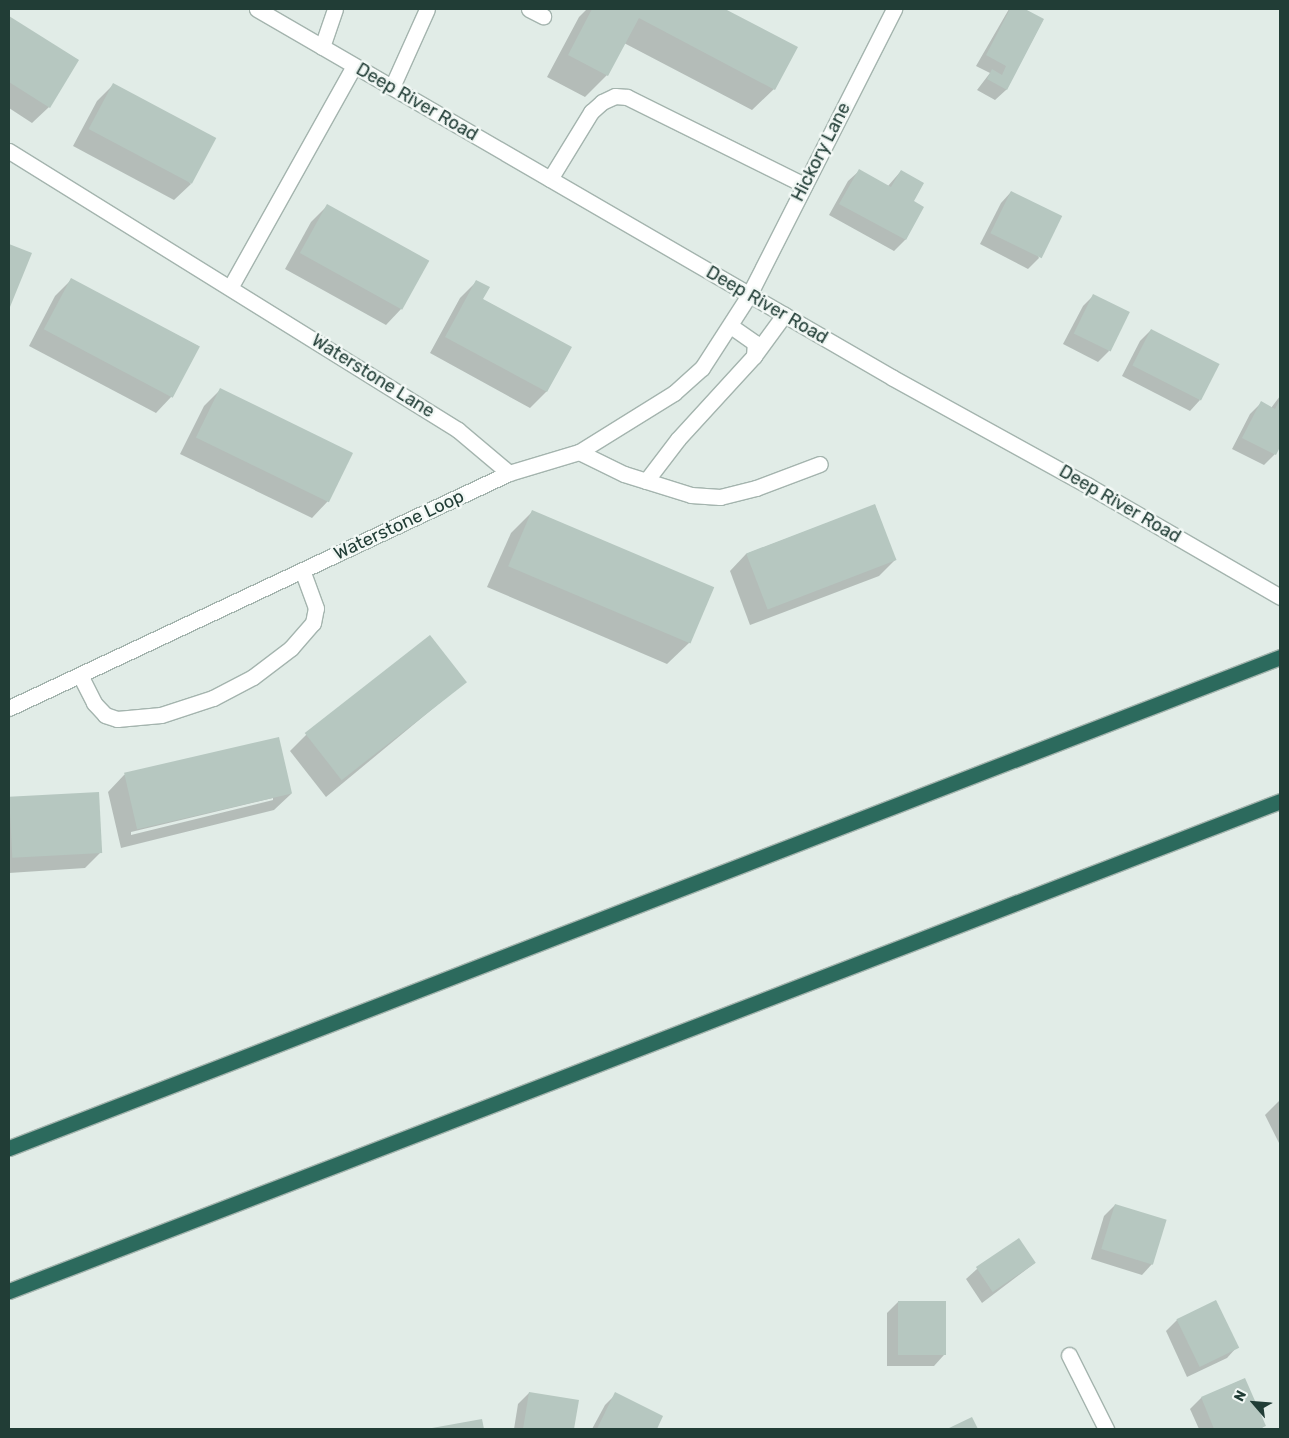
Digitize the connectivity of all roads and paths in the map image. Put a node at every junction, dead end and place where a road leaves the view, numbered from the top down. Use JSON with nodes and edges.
{"nodes":[{"id":1,"x":257,"y":9,"type":"edge"},
{"id":2,"x":335,"y":9,"type":"edge"},
{"id":3,"x":427,"y":9,"type":"edge"},
{"id":4,"x":529,"y":9,"type":"edge"},
{"id":5,"x":894,"y":9,"type":"edge"},
{"id":6,"x":543,"y":16,"type":"dead end"},
{"id":7,"x":322,"y":47,"type":"junction"},
{"id":8,"x":354,"y":66,"type":"junction"},
{"id":9,"x":392,"y":87,"type":"junction"},
{"id":10,"x":9,"y":151,"type":"edge"},
{"id":11,"x":550,"y":179,"type":"junction"},
{"id":12,"x":804,"y":185,"type":"junction"},
{"id":13,"x":232,"y":286,"type":"junction"},
{"id":14,"x":749,"y":295,"type":"junction"},
{"id":15,"x":784,"y":315,"type":"junction"},
{"id":16,"x":731,"y":326,"type":"junction"},
{"id":17,"x":754,"y":356,"type":"junction"},
{"id":18,"x":579,"y":452,"type":"junction"},
{"id":19,"x":820,"y":464,"type":"dead end"},
{"id":20,"x":509,"y":473,"type":"junction"},
{"id":21,"x":646,"y":481,"type":"junction"},
{"id":22,"x":302,"y":570,"type":"junction"},
{"id":23,"x":1280,"y":597,"type":"edge"},
{"id":24,"x":1280,"y":658,"type":"edge"},
{"id":25,"x":81,"y":677,"type":"junction"},
{"id":26,"x":9,"y":708,"type":"edge"},
{"id":27,"x":1280,"y":801,"type":"edge"},
{"id":28,"x":9,"y":1148,"type":"edge"},
{"id":29,"x":9,"y":1291,"type":"edge"},
{"id":30,"x":1069,"y":1355,"type":"dead end"},
{"id":31,"x":1106,"y":1429,"type":"edge"}],
"edges":[{"from":1,"to":7,"type":"street","name":"Deep River Road"},
{"from":2,"to":7,"type":"street"},
{"from":3,"to":9,"type":"street"},
{"from":4,"to":6,"type":"street"},
{"from":5,"to":12,"type":"street","name":"Hickory Lane"},
{"from":7,"to":8,"type":"street","name":"Deep River Road"},
{"from":8,"to":9,"type":"street","name":"Deep River Road"},
{"from":8,"to":13,"type":"street"},
{"from":9,"to":11,"type":"street","name":"Deep River Road"},
{"from":10,"to":13,"type":"street","name":"Waterstone Lane"},
{"from":11,"to":12,"type":"street"},
{"from":11,"to":14,"type":"street","name":"Deep River Road"},
{"from":12,"to":14,"type":"street","name":"Hickory Lane"},
{"from":13,"to":20,"type":"street","name":"Waterstone Lane"},
{"from":14,"to":15,"type":"street","name":"Deep River Road"},
{"from":14,"to":16,"type":"street","name":"Waterstone Loop"},
{"from":15,"to":17,"type":"street"},
{"from":15,"to":23,"type":"street","name":"Deep River Road"},
{"from":16,"to":17,"type":"street"},
{"from":16,"to":18,"type":"street","name":"Waterstone Loop"},
{"from":17,"to":21,"type":"street"},
{"from":18,"to":20,"type":"street","name":"Waterstone Loop"},
{"from":18,"to":21,"type":"street"},
{"from":19,"to":21,"type":"street"},
{"from":20,"to":22,"type":"street","name":"Waterstone Loop"},
{"from":22,"to":25,"type":"street","name":"Waterstone Loop"},
{"from":22,"to":25,"type":"street"},
{"from":24,"to":28,"type":"highway"},
{"from":25,"to":26,"type":"street","name":"Waterstone Loop"},
{"from":27,"to":29,"type":"highway"},
{"from":30,"to":31,"type":"street"}]}
